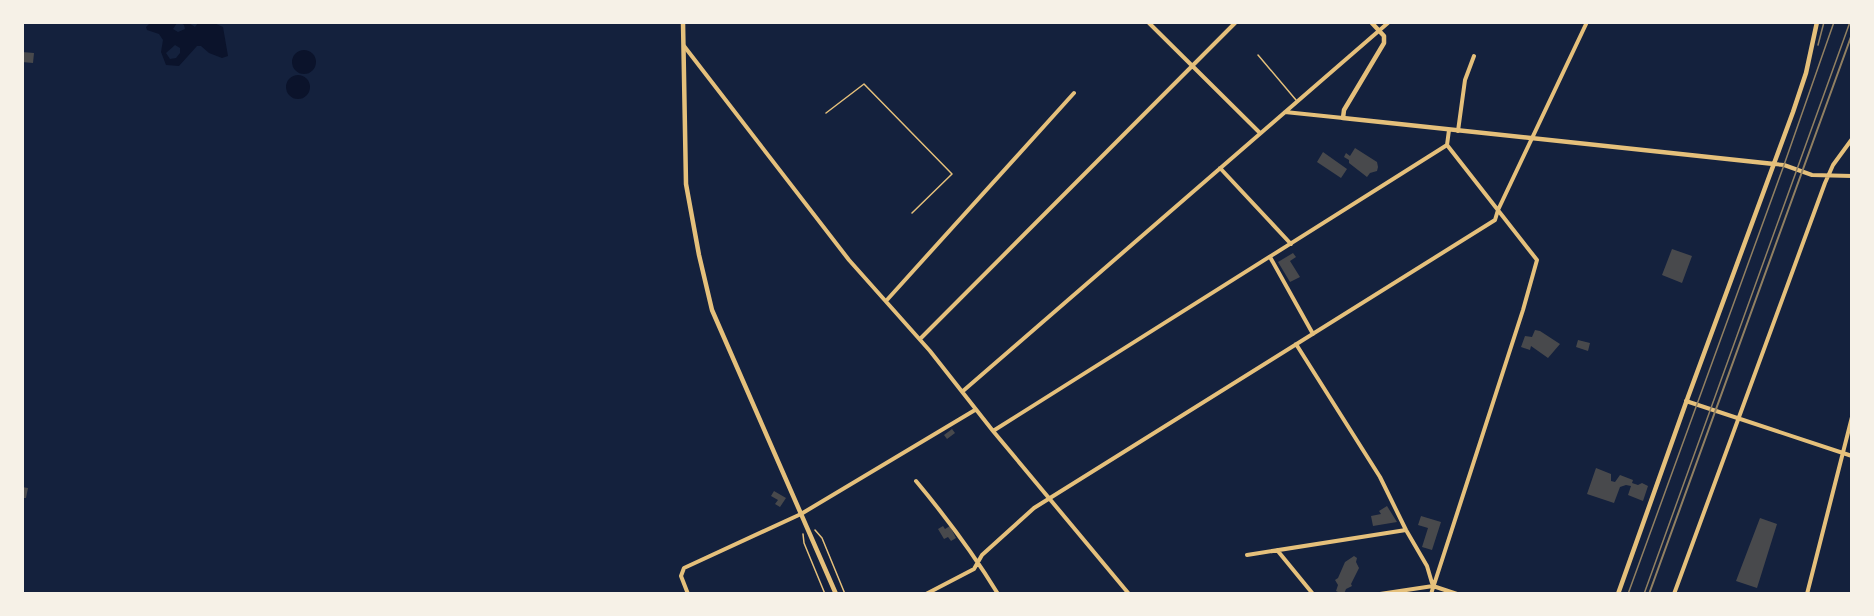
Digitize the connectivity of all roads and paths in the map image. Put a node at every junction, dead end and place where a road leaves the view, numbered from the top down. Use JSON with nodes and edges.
{"nodes":[{"id":1,"x":683,"y":22,"type":"edge"},
{"id":2,"x":1148,"y":22,"type":"edge"},
{"id":3,"x":1236,"y":22,"type":"edge"},
{"id":4,"x":1371,"y":22,"type":"edge"},
{"id":5,"x":1389,"y":22,"type":"edge"},
{"id":6,"x":1587,"y":22,"type":"edge"},
{"id":7,"x":1817,"y":22,"type":"edge"},
{"id":8,"x":1379,"y":30,"type":"junction"},
{"id":9,"x":684,"y":46,"type":"junction"},
{"id":10,"x":1258,"y":55,"type":"dead end"},
{"id":11,"x":1474,"y":56,"type":"dead end"},
{"id":12,"x":1192,"y":66,"type":"junction"},
{"id":13,"x":1074,"y":93,"type":"dead end"},
{"id":14,"x":1297,"y":101,"type":"junction"},
{"id":15,"x":1284,"y":112,"type":"junction"},
{"id":16,"x":826,"y":113,"type":"dead end"},
{"id":17,"x":1343,"y":118,"type":"junction"},
{"id":18,"x":1449,"y":130,"type":"junction"},
{"id":19,"x":1458,"y":131,"type":"junction"},
{"id":20,"x":1260,"y":133,"type":"junction"},
{"id":21,"x":1532,"y":139,"type":"junction"},
{"id":22,"x":1851,"y":139,"type":"edge"},
{"id":23,"x":1447,"y":145,"type":"junction"},
{"id":24,"x":1774,"y":164,"type":"junction"},
{"id":25,"x":1220,"y":168,"type":"junction"},
{"id":26,"x":1829,"y":175,"type":"junction"},
{"id":27,"x":1851,"y":176,"type":"edge"},
{"id":28,"x":1498,"y":210,"type":"junction"},
{"id":29,"x":912,"y":213,"type":"dead end"},
{"id":30,"x":1291,"y":244,"type":"junction"},
{"id":31,"x":1270,"y":257,"type":"junction"},
{"id":32,"x":886,"y":301,"type":"junction"},
{"id":33,"x":1313,"y":334,"type":"junction"},
{"id":34,"x":920,"y":339,"type":"junction"},
{"id":35,"x":1296,"y":344,"type":"junction"},
{"id":36,"x":963,"y":391,"type":"junction"},
{"id":37,"x":1686,"y":401,"type":"junction"},
{"id":38,"x":975,"y":410,"type":"junction"},
{"id":39,"x":1851,"y":417,"type":"edge"},
{"id":40,"x":1738,"y":420,"type":"junction"},
{"id":41,"x":993,"y":431,"type":"junction"},
{"id":42,"x":1842,"y":454,"type":"junction"},
{"id":43,"x":1851,"y":456,"type":"edge"},
{"id":44,"x":916,"y":481,"type":"dead end"},
{"id":45,"x":1049,"y":499,"type":"junction"},
{"id":46,"x":801,"y":514,"type":"junction"},
{"id":47,"x":810,"y":523,"type":"dead end"},
{"id":48,"x":1407,"y":530,"type":"junction"},
{"id":49,"x":803,"y":532,"type":"dead end"},
{"id":50,"x":1276,"y":550,"type":"junction"},
{"id":51,"x":1247,"y":555,"type":"dead end"},
{"id":52,"x":978,"y":561,"type":"junction"},
{"id":53,"x":1433,"y":586,"type":"junction"},
{"id":54,"x":688,"y":594,"type":"edge"},
{"id":55,"x":825,"y":594,"type":"edge"},
{"id":56,"x":836,"y":594,"type":"edge"},
{"id":57,"x":845,"y":594,"type":"edge"},
{"id":58,"x":926,"y":594,"type":"edge"},
{"id":59,"x":998,"y":594,"type":"edge"},
{"id":60,"x":1129,"y":594,"type":"edge"},
{"id":61,"x":1313,"y":594,"type":"edge"},
{"id":62,"x":1380,"y":594,"type":"edge"},
{"id":63,"x":1431,"y":594,"type":"edge"},
{"id":64,"x":1457,"y":594,"type":"edge"},
{"id":65,"x":1618,"y":594,"type":"edge"},
{"id":66,"x":1674,"y":594,"type":"edge"},
{"id":67,"x":1807,"y":594,"type":"edge"}],
"edges":[{"from":1,"to":9,"type":"street"},
{"from":2,"to":12,"type":"street"},
{"from":3,"to":12,"type":"street"},
{"from":4,"to":8,"type":"street"},
{"from":5,"to":8,"type":"street"},
{"from":6,"to":21,"type":"street"},
{"from":7,"to":24,"type":"street"},
{"from":8,"to":14,"type":"street"},
{"from":8,"to":17,"type":"street"},
{"from":9,"to":32,"type":"street"},
{"from":9,"to":46,"type":"street"},
{"from":10,"to":14,"type":"lane"},
{"from":11,"to":19,"type":"street"},
{"from":12,"to":20,"type":"street"},
{"from":12,"to":34,"type":"street"},
{"from":13,"to":32,"type":"street"},
{"from":14,"to":15,"type":"street"},
{"from":15,"to":17,"type":"street"},
{"from":15,"to":20,"type":"street"},
{"from":16,"to":29,"type":"path"},
{"from":17,"to":18,"type":"street"},
{"from":18,"to":19,"type":"street"},
{"from":18,"to":23,"type":"street"},
{"from":19,"to":21,"type":"street"},
{"from":20,"to":25,"type":"street"},
{"from":21,"to":24,"type":"street"},
{"from":21,"to":28,"type":"street"},
{"from":22,"to":26,"type":"street"},
{"from":23,"to":28,"type":"street"},
{"from":23,"to":30,"type":"street"},
{"from":24,"to":26,"type":"street"},
{"from":24,"to":37,"type":"street"},
{"from":25,"to":30,"type":"street"},
{"from":25,"to":36,"type":"street"},
{"from":26,"to":27,"type":"street"},
{"from":26,"to":40,"type":"street"},
{"from":28,"to":33,"type":"street"},
{"from":28,"to":53,"type":"street"},
{"from":30,"to":31,"type":"street"},
{"from":31,"to":33,"type":"street"},
{"from":31,"to":41,"type":"street"},
{"from":32,"to":34,"type":"street"},
{"from":33,"to":35,"type":"street"},
{"from":34,"to":36,"type":"street"},
{"from":35,"to":45,"type":"street"},
{"from":35,"to":48,"type":"street"},
{"from":36,"to":38,"type":"street"},
{"from":37,"to":40,"type":"street"},
{"from":37,"to":65,"type":"street"},
{"from":38,"to":41,"type":"street"},
{"from":38,"to":46,"type":"street"},
{"from":39,"to":42,"type":"street"},
{"from":40,"to":42,"type":"street"},
{"from":40,"to":66,"type":"street"},
{"from":41,"to":45,"type":"street"},
{"from":42,"to":43,"type":"street"},
{"from":42,"to":67,"type":"street"},
{"from":44,"to":52,"type":"street"},
{"from":45,"to":52,"type":"street"},
{"from":45,"to":60,"type":"street"},
{"from":46,"to":54,"type":"street"},
{"from":46,"to":56,"type":"street"},
{"from":47,"to":57,"type":"path"},
{"from":48,"to":50,"type":"street"},
{"from":48,"to":53,"type":"street"},
{"from":49,"to":55,"type":"path"},
{"from":50,"to":51,"type":"street"},
{"from":50,"to":61,"type":"street"},
{"from":52,"to":58,"type":"street"},
{"from":52,"to":59,"type":"street"},
{"from":53,"to":62,"type":"street"},
{"from":53,"to":63,"type":"street"},
{"from":53,"to":64,"type":"street"}]}
